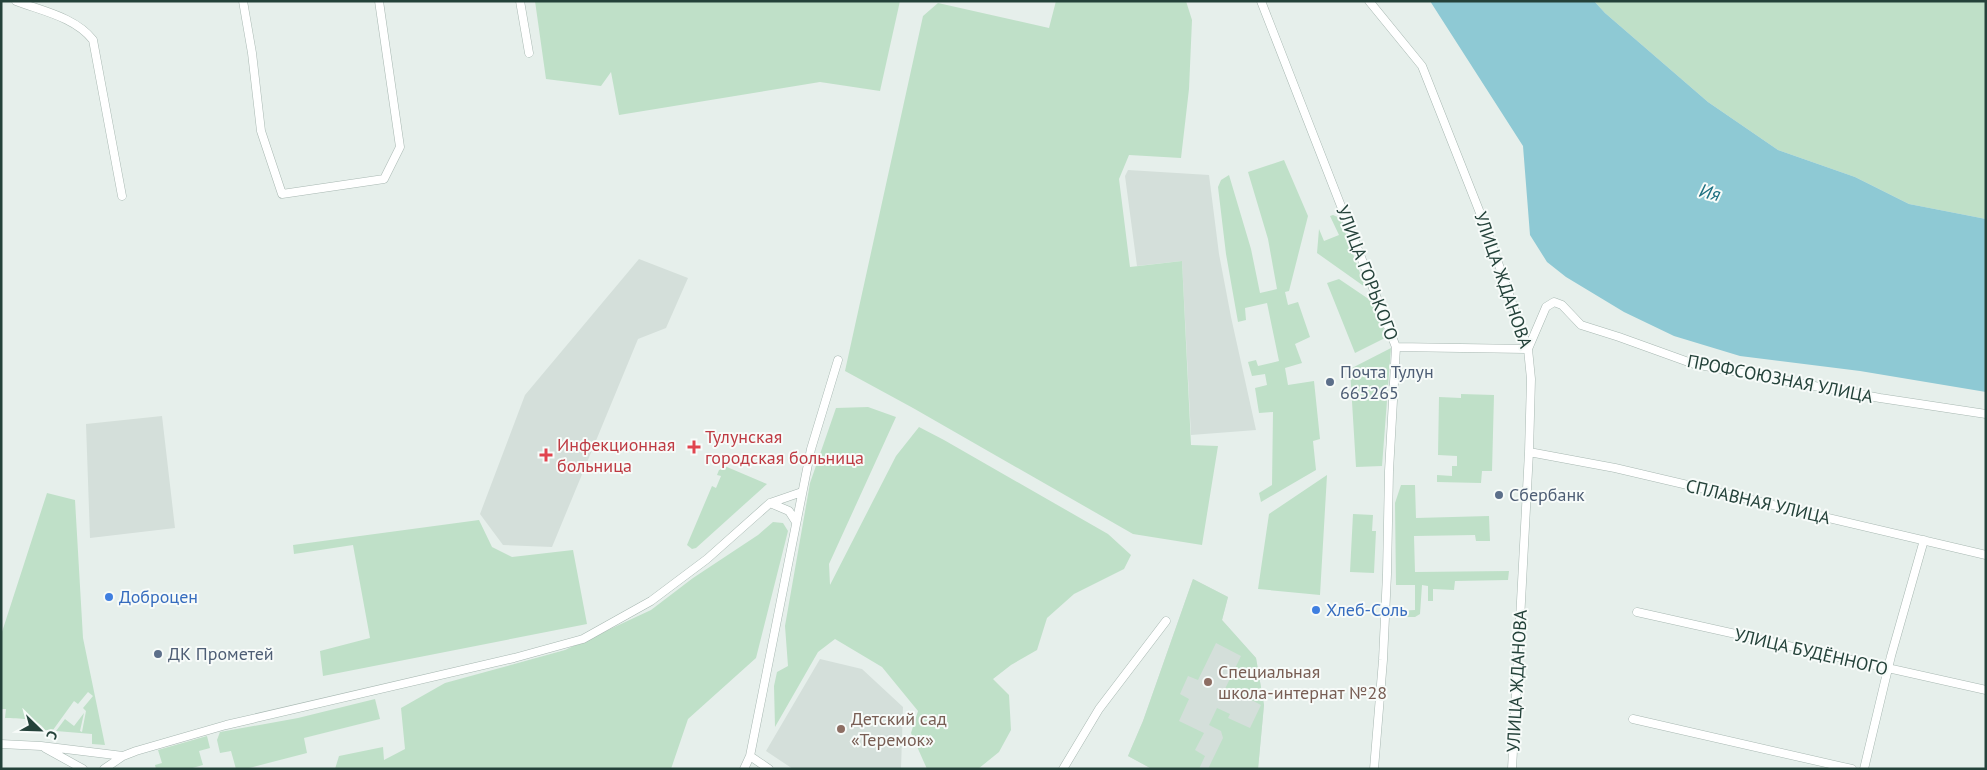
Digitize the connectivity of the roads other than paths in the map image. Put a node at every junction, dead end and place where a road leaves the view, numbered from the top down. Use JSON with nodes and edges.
{"nodes":[{"id":1,"x":16,"y":1,"type":"edge"},
{"id":2,"x":243,"y":1,"type":"edge"},
{"id":3,"x":379,"y":1,"type":"edge"},
{"id":4,"x":520,"y":1,"type":"edge"},
{"id":5,"x":1261,"y":1,"type":"edge"},
{"id":6,"x":1369,"y":1,"type":"edge"},
{"id":7,"x":529,"y":53,"type":"dead end"},
{"id":8,"x":122,"y":196,"type":"dead end"},
{"id":9,"x":1396,"y":348,"type":"junction"},
{"id":10,"x":1528,"y":349,"type":"junction"},
{"id":11,"x":838,"y":360,"type":"dead end"},
{"id":12,"x":1986,"y":414,"type":"edge"},
{"id":13,"x":1529,"y":452,"type":"junction"},
{"id":14,"x":802,"y":492,"type":"junction"},
{"id":15,"x":770,"y":503,"type":"junction"},
{"id":16,"x":796,"y":522,"type":"junction"},
{"id":17,"x":1924,"y":540,"type":"junction"},
{"id":18,"x":1986,"y":555,"type":"edge"},
{"id":19,"x":1637,"y":612,"type":"dead end"},
{"id":20,"x":1166,"y":621,"type":"dead end"},
{"id":21,"x":1888,"y":669,"type":"junction"},
{"id":22,"x":1986,"y":690,"type":"edge"},
{"id":23,"x":1633,"y":718,"type":"dead end"},
{"id":24,"x":1,"y":744,"type":"edge"},
{"id":25,"x":41,"y":746,"type":"junction"},
{"id":26,"x":122,"y":756,"type":"junction"},
{"id":27,"x":750,"y":756,"type":"junction"},
{"id":28,"x":83,"y":769,"type":"edge"},
{"id":29,"x":104,"y":769,"type":"edge"},
{"id":30,"x":744,"y":769,"type":"edge"},
{"id":31,"x":769,"y":769,"type":"edge"},
{"id":32,"x":1063,"y":769,"type":"edge"},
{"id":33,"x":1374,"y":769,"type":"edge"},
{"id":34,"x":1512,"y":769,"type":"edge"},
{"id":35,"x":1852,"y":769,"type":"edge"},
{"id":36,"x":1864,"y":769,"type":"edge"}],
"edges":[{"from":1,"to":8,"type":"street"},
{"from":2,"to":3,"type":"street"},
{"from":4,"to":7,"type":"street"},
{"from":5,"to":9,"type":"street","name":"УЛИЦА ГОРЬКОГО"},
{"from":6,"to":10,"type":"street","name":"УЛИЦА ЖДАНОВА"},
{"from":9,"to":10,"type":"street"},
{"from":9,"to":33,"type":"street","name":"УЛИЦА ГОРЬКОГО"},
{"from":10,"to":12,"type":"street","name":"ПРОФСОЮЗНАЯ УЛИЦА"},
{"from":10,"to":13,"type":"street","name":"УЛИЦА ЖДАНОВА"},
{"from":11,"to":14,"type":"street"},
{"from":13,"to":17,"type":"street","name":"СПЛАВНАЯ УЛИЦА"},
{"from":13,"to":34,"type":"street","name":"УЛИЦА ЖДАНОВА"},
{"from":14,"to":15,"type":"street"},
{"from":14,"to":16,"type":"street"},
{"from":15,"to":16,"type":"street"},
{"from":15,"to":26,"type":"street"},
{"from":16,"to":27,"type":"street"},
{"from":17,"to":18,"type":"street","name":"СПЛАВНАЯ УЛИЦА"},
{"from":17,"to":21,"type":"street"},
{"from":19,"to":21,"type":"street","name":"УЛИЦА БУДЁННОГО"},
{"from":20,"to":32,"type":"street"},
{"from":21,"to":22,"type":"street","name":"УЛИЦА БУДЁННОГО"},
{"from":21,"to":36,"type":"street"},
{"from":23,"to":35,"type":"street"},
{"from":24,"to":25,"type":"street"},
{"from":25,"to":26,"type":"street"},
{"from":25,"to":28,"type":"street"},
{"from":26,"to":29,"type":"street"},
{"from":27,"to":30,"type":"street"},
{"from":27,"to":31,"type":"street"}]}
